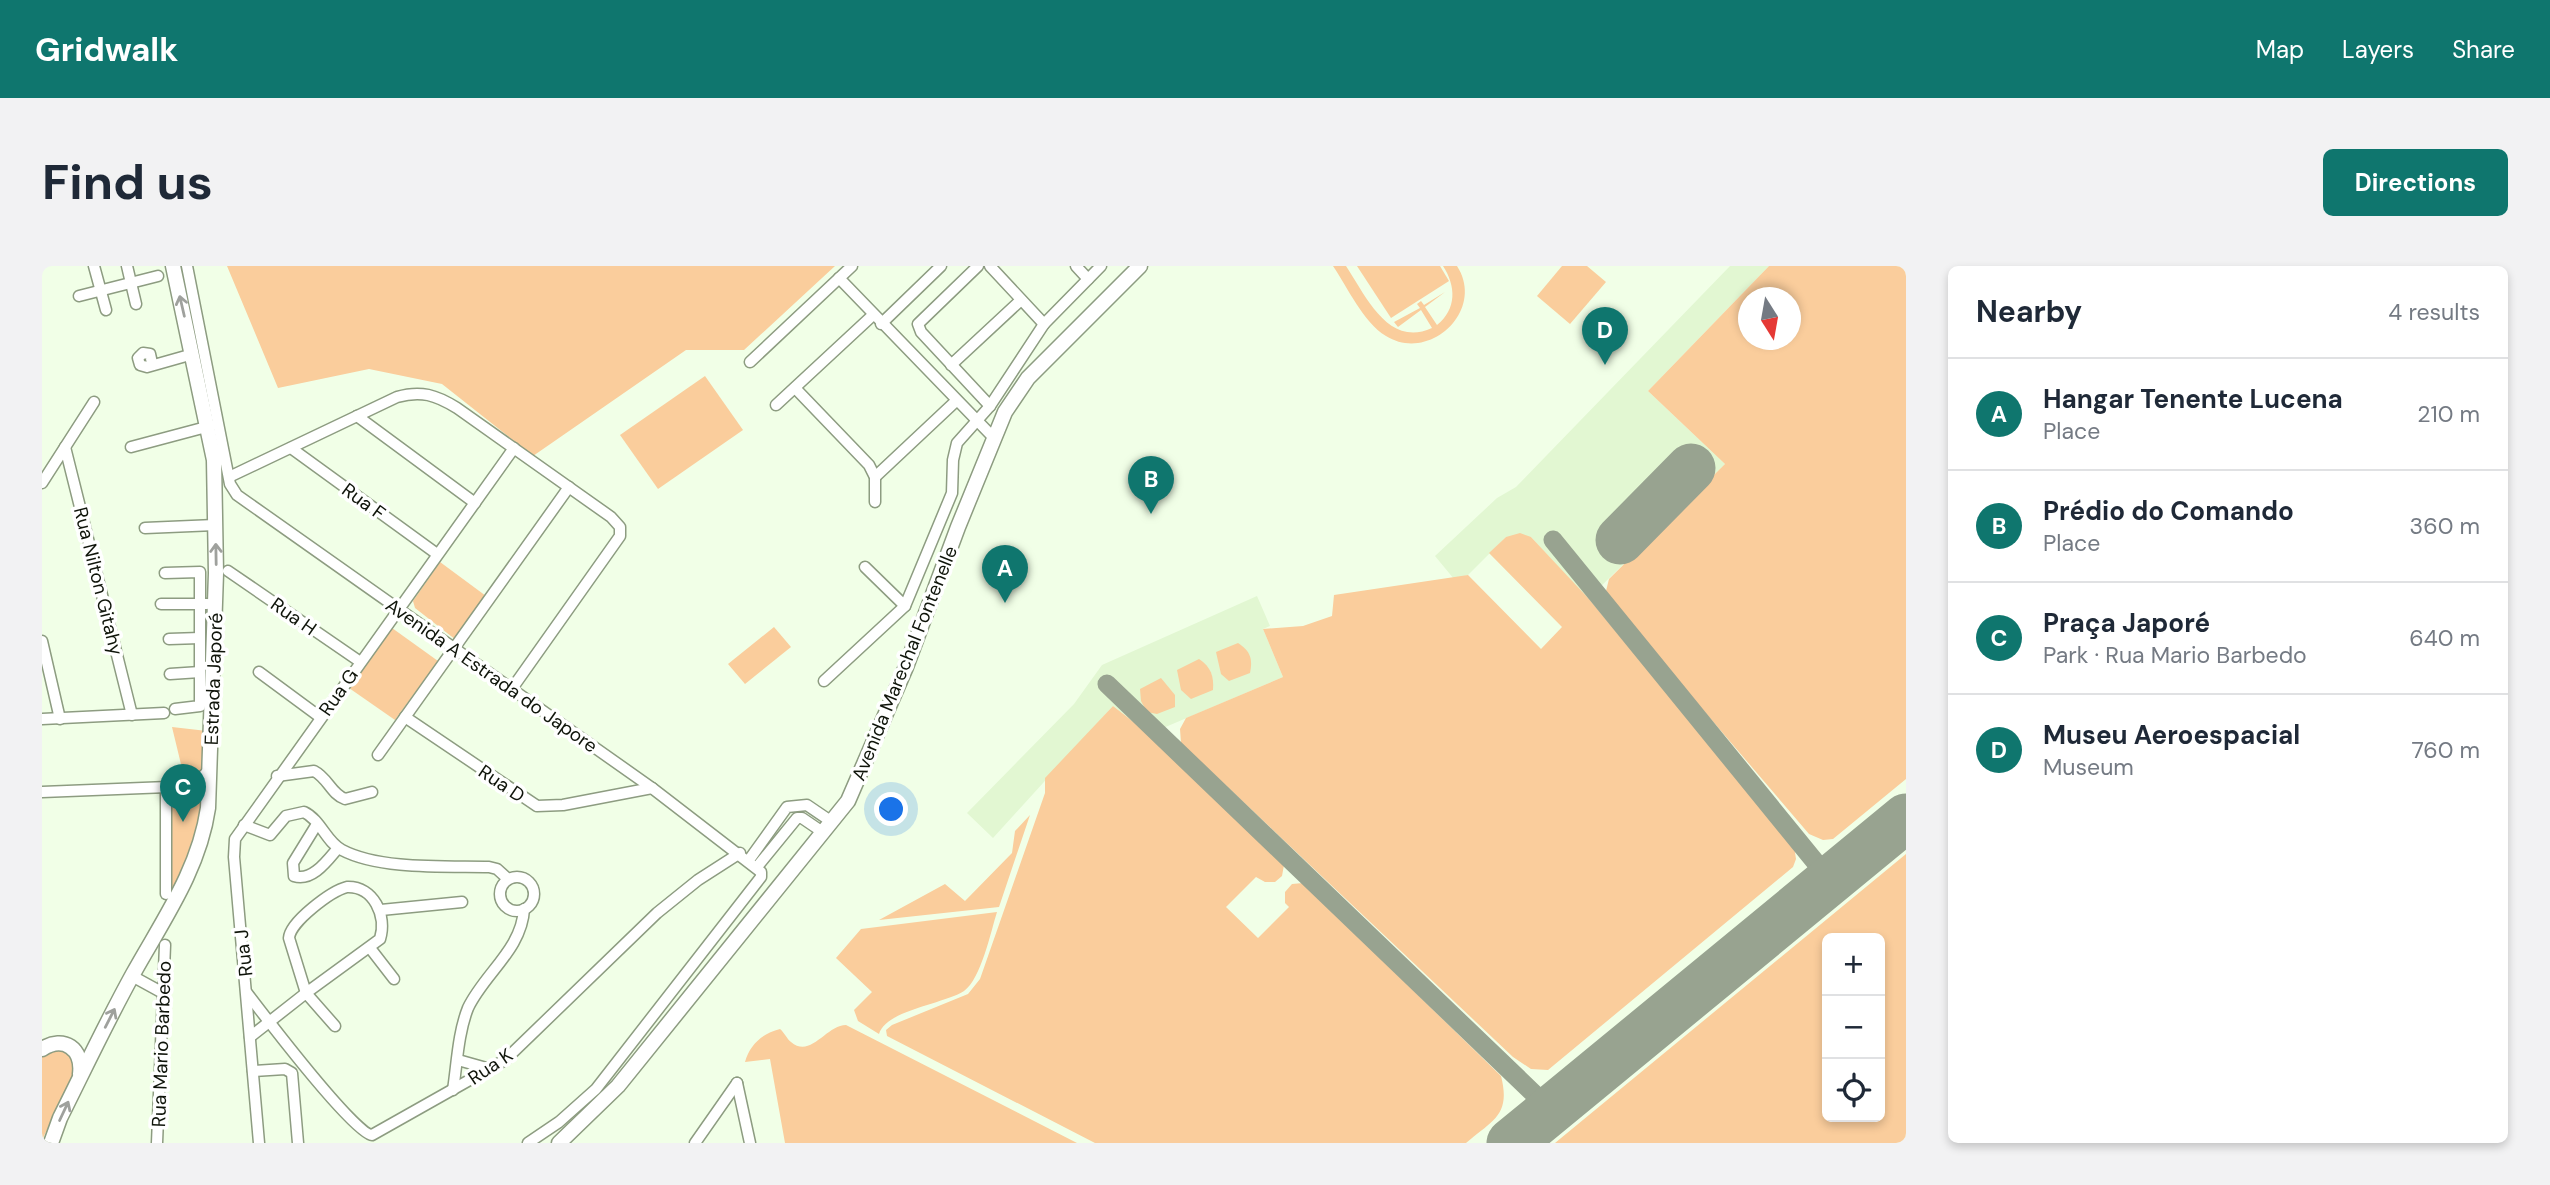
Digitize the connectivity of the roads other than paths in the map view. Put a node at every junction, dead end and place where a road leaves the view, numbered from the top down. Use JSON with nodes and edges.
{"nodes":[{"id":1,"x":94,"y":266,"type":"edge"},
{"id":2,"x":127,"y":266,"type":"edge"},
{"id":3,"x":187,"y":266,"type":"edge"},
{"id":4,"x":852,"y":266,"type":"edge"},
{"id":5,"x":941,"y":266,"type":"edge"},
{"id":6,"x":978,"y":266,"type":"edge"},
{"id":7,"x":990,"y":266,"type":"edge"},
{"id":8,"x":1076,"y":266,"type":"edge"},
{"id":9,"x":1101,"y":266,"type":"edge"},
{"id":10,"x":1140,"y":266,"type":"edge"},
{"id":11,"x":166,"y":269,"type":"edge"},
{"id":12,"x":839,"y":278,"type":"junction"},
{"id":13,"x":1088,"y":279,"type":"junction"},
{"id":14,"x":131,"y":282,"type":"junction"},
{"id":15,"x":101,"y":291,"type":"junction"},
{"id":16,"x":79,"y":296,"type":"dead end"},
{"id":17,"x":1021,"y":300,"type":"junction"},
{"id":18,"x":136,"y":304,"type":"dead end"},
{"id":19,"x":106,"y":310,"type":"dead end"},
{"id":20,"x":877,"y":319,"type":"junction"},
{"id":21,"x":1044,"y":324,"type":"junction"},
{"id":22,"x":193,"y":354,"type":"junction"},
{"id":23,"x":750,"y":362,"type":"dead end"},
{"id":24,"x":152,"y":363,"type":"dead end"},
{"id":25,"x":951,"y":365,"type":"junction"},
{"id":26,"x":794,"y":388,"type":"junction"},
{"id":27,"x":956,"y":401,"type":"junction"},
{"id":28,"x":94,"y":402,"type":"dead end"},
{"id":29,"x":776,"y":405,"type":"dead end"},
{"id":30,"x":990,"y":406,"type":"junction"},
{"id":31,"x":357,"y":416,"type":"junction"},
{"id":32,"x":975,"y":421,"type":"junction"},
{"id":33,"x":209,"y":426,"type":"junction"},
{"id":34,"x":993,"y":437,"type":"junction"},
{"id":35,"x":65,"y":447,"type":"junction"},
{"id":36,"x":131,"y":447,"type":"dead end"},
{"id":37,"x":291,"y":447,"type":"junction"},
{"id":38,"x":514,"y":448,"type":"junction"},
{"id":39,"x":229,"y":477,"type":"junction"},
{"id":40,"x":875,"y":478,"type":"junction"},
{"id":41,"x":42,"y":483,"type":"edge"},
{"id":42,"x":569,"y":487,"type":"junction"},
{"id":43,"x":875,"y":502,"type":"dead end"},
{"id":44,"x":475,"y":503,"type":"junction"},
{"id":45,"x":215,"y":526,"type":"junction"},
{"id":46,"x":145,"y":528,"type":"dead end"},
{"id":47,"x":437,"y":554,"type":"junction"},
{"id":48,"x":865,"y":567,"type":"dead end"},
{"id":49,"x":228,"y":571,"type":"dead end"},
{"id":50,"x":165,"y":572,"type":"dead end"},
{"id":51,"x":161,"y":604,"type":"dead end"},
{"id":52,"x":200,"y":604,"type":"junction"},
{"id":53,"x":215,"y":604,"type":"junction"},
{"id":54,"x":905,"y":606,"type":"junction"},
{"id":55,"x":397,"y":607,"type":"junction"},
{"id":56,"x":200,"y":638,"type":"junction"},
{"id":57,"x":169,"y":639,"type":"dead end"},
{"id":58,"x":43,"y":645,"type":"edge"},
{"id":59,"x":454,"y":649,"type":"junction"},
{"id":60,"x":359,"y":661,"type":"junction"},
{"id":61,"x":259,"y":671,"type":"dead end"},
{"id":62,"x":200,"y":672,"type":"junction"},
{"id":63,"x":170,"y":674,"type":"dead end"},
{"id":64,"x":824,"y":681,"type":"dead end"},
{"id":65,"x":511,"y":690,"type":"junction"},
{"id":66,"x":132,"y":715,"type":"junction"},
{"id":67,"x":320,"y":717,"type":"junction"},
{"id":68,"x":405,"y":717,"type":"junction"},
{"id":69,"x":42,"y":719,"type":"edge"},
{"id":70,"x":60,"y":719,"type":"junction"},
{"id":71,"x":378,"y":755,"type":"dead end"},
{"id":72,"x":210,"y":769,"type":"junction"},
{"id":73,"x":277,"y":776,"type":"junction"},
{"id":74,"x":193,"y":786,"type":"junction"},
{"id":75,"x":166,"y":787,"type":"junction"},
{"id":76,"x":652,"y":788,"type":"junction"},
{"id":77,"x":42,"y":792,"type":"edge"},
{"id":78,"x":372,"y":792,"type":"dead end"},
{"id":79,"x":793,"y":805,"type":"junction"},
{"id":80,"x":208,"y":808,"type":"junction"},
{"id":81,"x":797,"y":818,"type":"junction"},
{"id":82,"x":317,"y":824,"type":"junction"},
{"id":83,"x":244,"y":825,"type":"junction"},
{"id":84,"x":828,"y":827,"type":"junction"},
{"id":85,"x":763,"y":840,"type":"junction"},
{"id":86,"x":338,"y":848,"type":"junction"},
{"id":87,"x":773,"y":848,"type":"junction"},
{"id":88,"x":752,"y":863,"type":"junction"},
{"id":89,"x":508,"y":879,"type":"junction"},
{"id":90,"x":166,"y":894,"type":"dead end"},
{"id":91,"x":462,"y":902,"type":"dead end"},
{"id":92,"x":524,"y":909,"type":"junction"},
{"id":93,"x":381,"y":911,"type":"junction"},
{"id":94,"x":165,"y":944,"type":"dead end"},
{"id":95,"x":370,"y":948,"type":"junction"},
{"id":96,"x":132,"y":976,"type":"junction"},
{"id":97,"x":394,"y":979,"type":"dead end"},
{"id":98,"x":163,"y":993,"type":"junction"},
{"id":99,"x":247,"y":993,"type":"junction"},
{"id":100,"x":306,"y":993,"type":"junction"},
{"id":101,"x":269,"y":1021,"type":"junction"},
{"id":102,"x":335,"y":1026,"type":"dead end"},
{"id":103,"x":250,"y":1037,"type":"junction"},
{"id":104,"x":42,"y":1049,"type":"edge"},
{"id":105,"x":458,"y":1060,"type":"junction"},
{"id":106,"x":491,"y":1069,"type":"junction"},
{"id":107,"x":253,"y":1070,"type":"junction"},
{"id":108,"x":79,"y":1079,"type":"junction"},
{"id":109,"x":453,"y":1090,"type":"junction"},
{"id":110,"x":51,"y":1143,"type":"edge"},
{"id":111,"x":157,"y":1143,"type":"edge"},
{"id":112,"x":260,"y":1143,"type":"edge"},
{"id":113,"x":298,"y":1143,"type":"edge"},
{"id":114,"x":528,"y":1143,"type":"edge"},
{"id":115,"x":559,"y":1143,"type":"edge"},
{"id":116,"x":695,"y":1143,"type":"edge"},
{"id":117,"x":750,"y":1143,"type":"edge"}],
"edges":[{"from":1,"to":15,"type":"street"},
{"from":2,"to":14,"type":"street"},
{"from":3,"to":39,"type":"street"},
{"from":4,"to":12,"type":"street"},
{"from":5,"to":20,"type":"street"},
{"from":6,"to":25,"type":"street"},
{"from":7,"to":17,"type":"street"},
{"from":8,"to":13,"type":"street"},
{"from":9,"to":13,"type":"street"},
{"from":10,"to":34,"type":"main road","name":"Avenida Marechal Fontenelle"},
{"from":11,"to":14,"type":"street"},
{"from":22,"to":11,"type":"main road","name":"Estrada Japoré","one_way":true},
{"from":12,"to":20,"type":"street"},
{"from":12,"to":23,"type":"street"},
{"from":13,"to":21,"type":"street"},
{"from":14,"to":15,"type":"street"},
{"from":14,"to":18,"type":"street"},
{"from":15,"to":16,"type":"street"},
{"from":15,"to":19,"type":"street"},
{"from":17,"to":21,"type":"street"},
{"from":17,"to":25,"type":"street"},
{"from":20,"to":26,"type":"street"},
{"from":20,"to":27,"type":"street"},
{"from":21,"to":30,"type":"street"},
{"from":22,"to":24,"type":"street"},
{"from":22,"to":33,"type":"main road","name":"Estrada Japoré"},
{"from":25,"to":30,"type":"street"},
{"from":26,"to":29,"type":"street"},
{"from":26,"to":40,"type":"street"},
{"from":27,"to":32,"type":"street"},
{"from":27,"to":40,"type":"street"},
{"from":28,"to":35,"type":"street"},
{"from":30,"to":32,"type":"street"},
{"from":31,"to":37,"type":"street"},
{"from":31,"to":38,"type":"street"},
{"from":31,"to":44,"type":"street"},
{"from":32,"to":34,"type":"street"},
{"from":32,"to":54,"type":"street"},
{"from":33,"to":36,"type":"street"},
{"from":33,"to":45,"type":"main road","name":"Estrada Japoré"},
{"from":34,"to":84,"type":"main road","name":"Avenida Marechal Fontenelle"},
{"from":35,"to":41,"type":"street"},
{"from":35,"to":66,"type":"street","name":"Rua Nilton Gitahy"},
{"from":37,"to":39,"type":"street"},
{"from":37,"to":47,"type":"street","name":"Rua F"},
{"from":38,"to":42,"type":"street"},
{"from":38,"to":44,"type":"street","name":"Rua G"},
{"from":39,"to":55,"type":"street","name":"Avenida A Estrada do Japore"},
{"from":40,"to":43,"type":"street"},
{"from":42,"to":59,"type":"street"},
{"from":42,"to":65,"type":"street"},
{"from":44,"to":47,"type":"street","name":"Rua G"},
{"from":45,"to":46,"type":"street"},
{"from":53,"to":45,"type":"main road","name":"Estrada Japoré","one_way":true},
{"from":47,"to":55,"type":"street","name":"Rua G"},
{"from":48,"to":54,"type":"street"},
{"from":49,"to":60,"type":"street","name":"Rua H"},
{"from":50,"to":52,"type":"street"},
{"from":51,"to":52,"type":"street"},
{"from":52,"to":53,"type":"street"},
{"from":52,"to":56,"type":"street"},
{"from":53,"to":72,"type":"main road","name":"Estrada Japoré"},
{"from":54,"to":64,"type":"street"},
{"from":55,"to":59,"type":"street","name":"Avenida A Estrada do Japore"},
{"from":55,"to":60,"type":"street","name":"Rua G"},
{"from":56,"to":57,"type":"street"},
{"from":56,"to":62,"type":"street"},
{"from":58,"to":70,"type":"street"},
{"from":59,"to":65,"type":"street","name":"Avenida A Estrada do Japore"},
{"from":59,"to":68,"type":"street"},
{"from":60,"to":67,"type":"street","name":"Rua G"},
{"from":61,"to":67,"type":"street"},
{"from":62,"to":63,"type":"street"},
{"from":62,"to":66,"type":"street"},
{"from":65,"to":76,"type":"street","name":"Avenida A Estrada do Japore"},
{"from":66,"to":70,"type":"street"},
{"from":67,"to":73,"type":"street","name":"Rua G"},
{"from":68,"to":71,"type":"street"},
{"from":68,"to":76,"type":"street","name":"Rua D"},
{"from":69,"to":70,"type":"street"},
{"from":72,"to":74,"type":"street"},
{"from":72,"to":80,"type":"main road","name":"Estrada Japoré"},
{"from":73,"to":78,"type":"street"},
{"from":73,"to":83,"type":"street","name":"Rua J"},
{"from":74,"to":75,"type":"street"},
{"from":74,"to":80,"type":"street"},
{"from":75,"to":77,"type":"street"},
{"from":75,"to":90,"type":"street"},
{"from":76,"to":88,"type":"street","name":"Avenida A Estrada do Japore"},
{"from":79,"to":81,"type":"street"},
{"from":79,"to":84,"type":"street"},
{"from":79,"to":85,"type":"street"},
{"from":80,"to":96,"type":"main road","name":"Estrada Japoré"},
{"from":81,"to":84,"type":"street"},
{"from":81,"to":87,"type":"street"},
{"from":82,"to":83,"type":"street"},
{"from":82,"to":86,"type":"street"},
{"from":82,"to":86,"type":"street"},
{"from":83,"to":99,"type":"street","name":"Rua J"},
{"from":84,"to":115,"type":"main road","name":"Avenida Marechal Fontenelle"},
{"from":85,"to":87,"type":"street"},
{"from":85,"to":88,"type":"street"},
{"from":86,"to":89,"type":"street"},
{"from":87,"to":88,"type":"street"},
{"from":88,"to":106,"type":"street","name":"Rua K"},
{"from":88,"to":114,"type":"street"},
{"from":89,"to":92,"type":"street"},
{"from":89,"to":92,"type":"street"},
{"from":91,"to":93,"type":"street"},
{"from":92,"to":105,"type":"street"},
{"from":93,"to":95,"type":"street"},
{"from":93,"to":100,"type":"street"},
{"from":94,"to":98,"type":"street","name":"Rua Mario Barbedo"},
{"from":95,"to":97,"type":"street"},
{"from":95,"to":100,"type":"street"},
{"from":96,"to":98,"type":"street"},
{"from":108,"to":96,"type":"main road","name":"Estrada Japoré","one_way":true},
{"from":98,"to":111,"type":"street","name":"Rua Mario Barbedo"},
{"from":99,"to":101,"type":"street","name":"Rua K"},
{"from":99,"to":103,"type":"street","name":"Rua J"},
{"from":100,"to":101,"type":"street"},
{"from":100,"to":102,"type":"street"},
{"from":101,"to":103,"type":"street"},
{"from":101,"to":109,"type":"street","name":"Rua K"},
{"from":103,"to":107,"type":"street","name":"Rua J"},
{"from":104,"to":108,"type":"main road"},
{"from":105,"to":106,"type":"street"},
{"from":105,"to":109,"type":"street"},
{"from":106,"to":109,"type":"street","name":"Rua K"},
{"from":107,"to":112,"type":"street","name":"Rua J"},
{"from":107,"to":113,"type":"street"},
{"from":110,"to":108,"type":"main road","name":"Estrada Japoré","one_way":true},
{"from":116,"to":117,"type":"street"}]}
